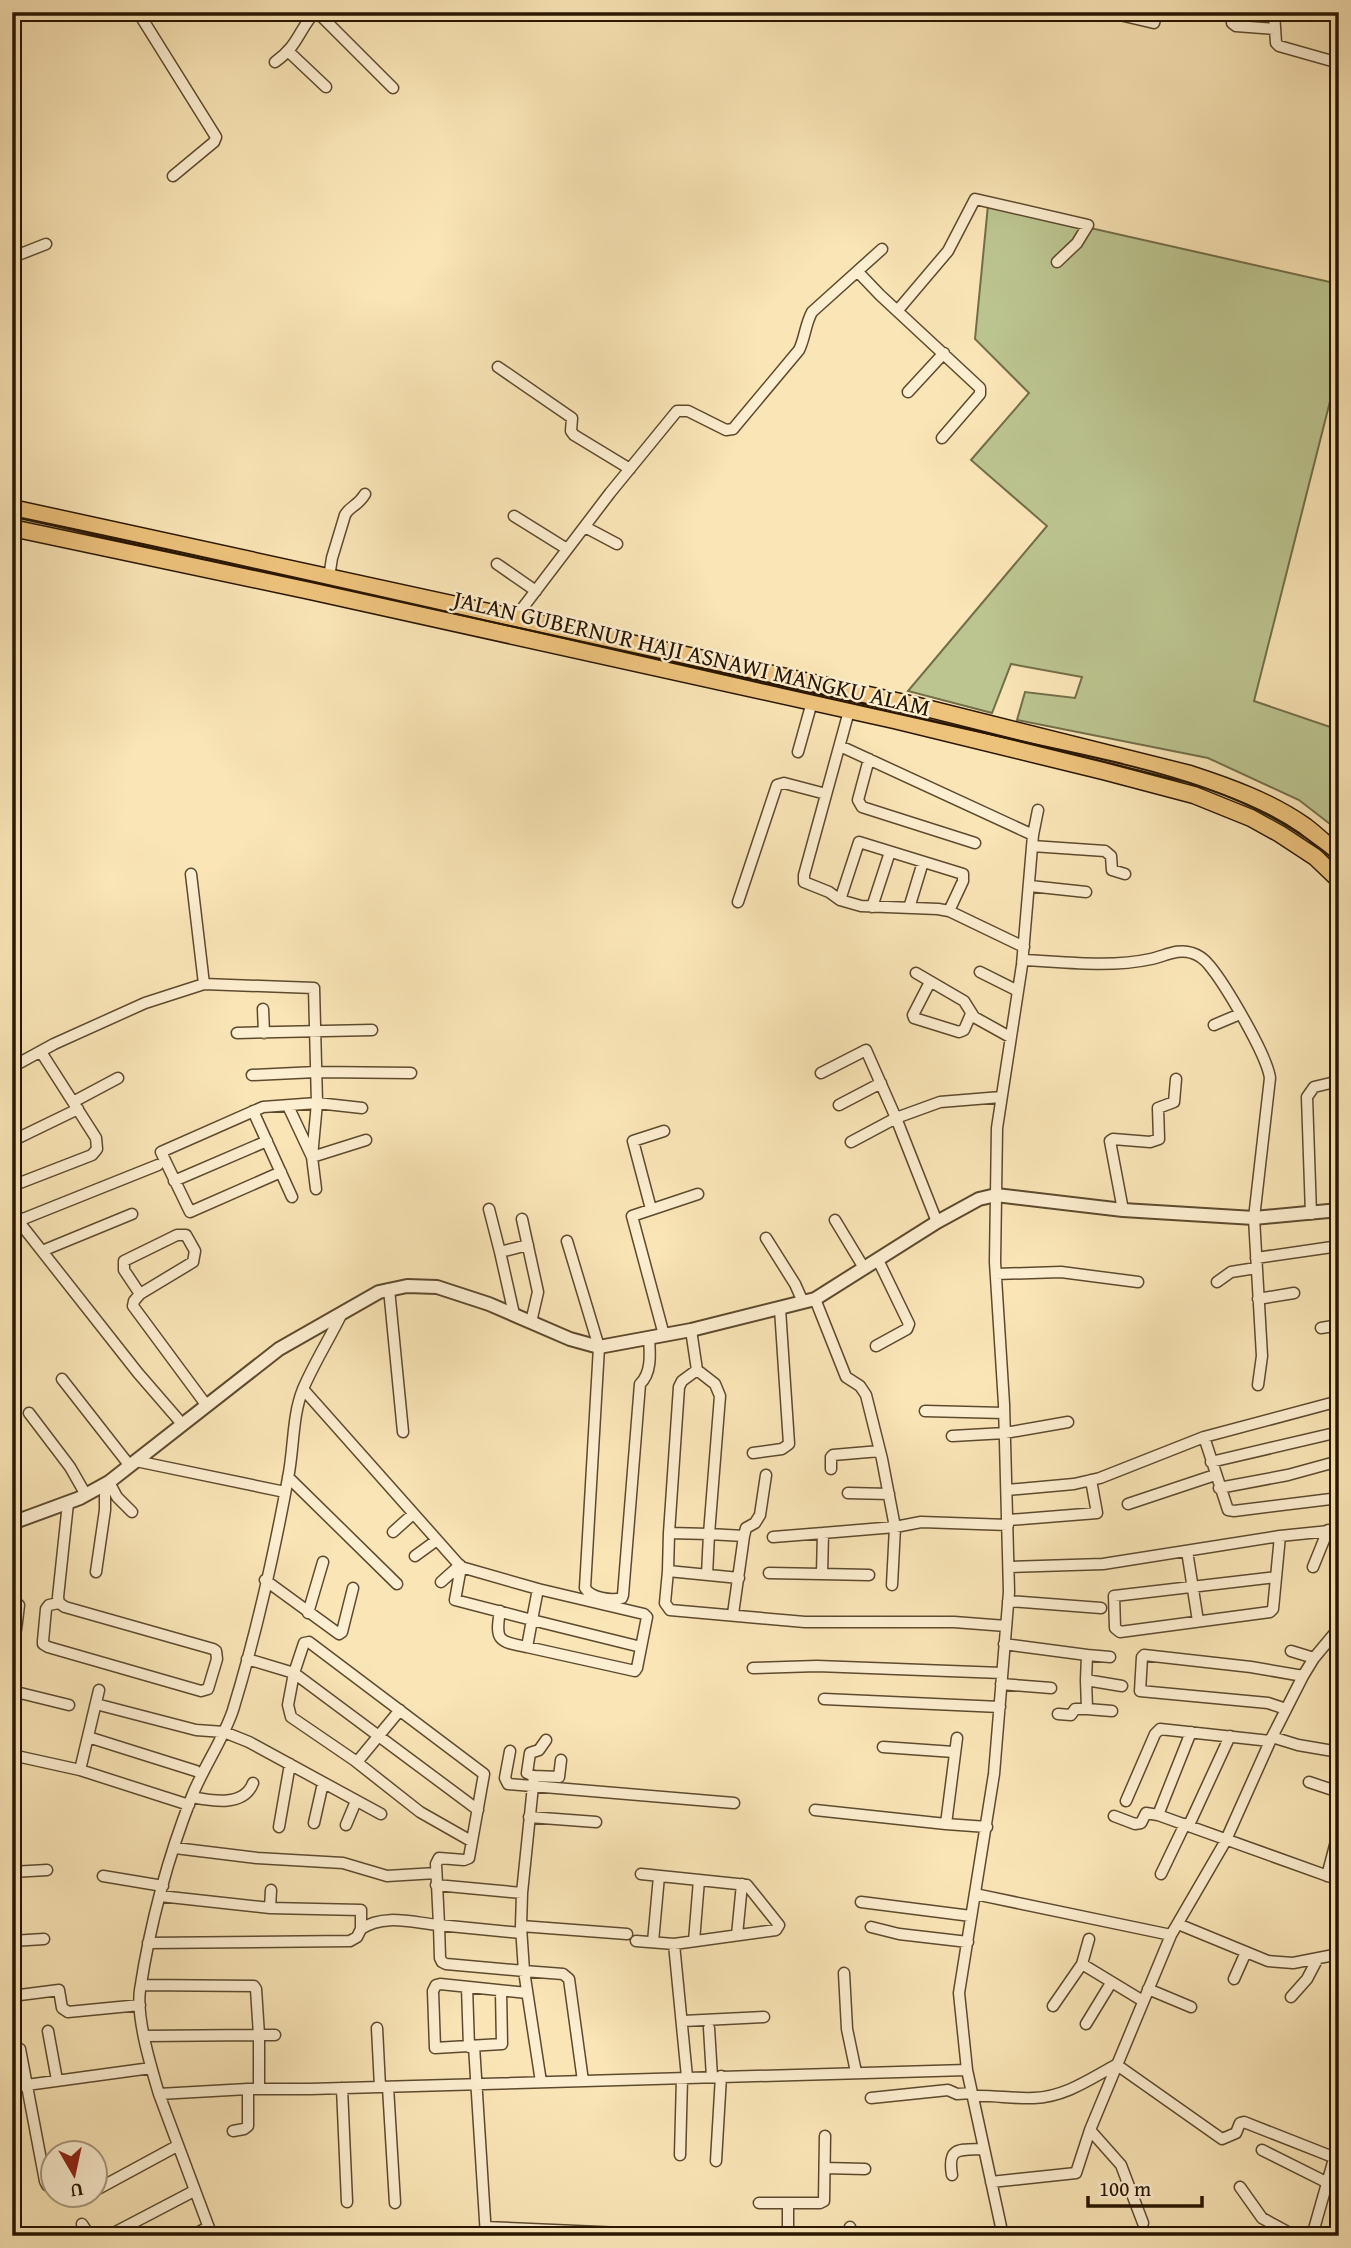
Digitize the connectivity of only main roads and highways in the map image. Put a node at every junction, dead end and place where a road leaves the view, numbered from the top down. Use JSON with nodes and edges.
{"nodes":[{"id":1,"x":12,"y":508,"type":"edge"},
{"id":2,"x":12,"y":528,"type":"edge"},
{"id":3,"x":991,"y":723,"type":"junction"},
{"id":4,"x":986,"y":744,"type":"junction"},
{"id":5,"x":1339,"y":855,"type":"edge"},
{"id":6,"x":1339,"y":880,"type":"edge"}],
"edges":[{"from":1,"to":3,"type":"highway","name":"JALAN GUBERNUR HAJI ASNAWI MANGKU ALAM"},
{"from":2,"to":4,"type":"highway","name":"JALAN GUBERNUR HAJI ASNAWI MANGKU ALAM"},
{"from":3,"to":4,"type":"highway"},
{"from":3,"to":5,"type":"highway","name":"JALAN GUBERNUR HAJI ASNAWI MANGKU ALAM"},
{"from":4,"to":6,"type":"highway","name":"JALAN GUBERNUR HAJI ASNAWI MANGKU ALAM"}]}
